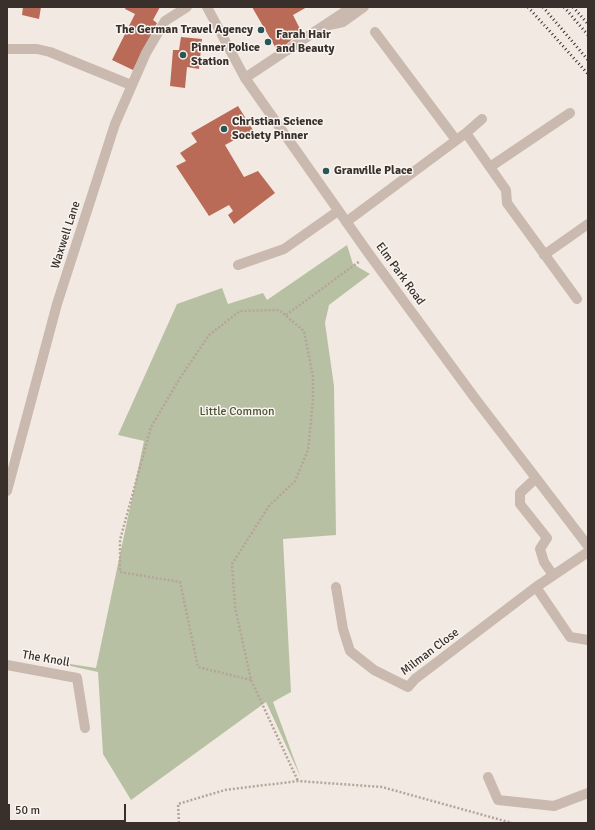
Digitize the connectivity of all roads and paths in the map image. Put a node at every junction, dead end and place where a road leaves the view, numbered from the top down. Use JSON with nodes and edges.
{"nodes":[{"id":1,"x":187,"y":7,"type":"edge"},
{"id":2,"x":207,"y":7,"type":"edge"},
{"id":3,"x":352,"y":7,"type":"edge"},
{"id":4,"x":364,"y":7,"type":"edge"},
{"id":5,"x":323,"y":26,"type":"junction"},
{"id":6,"x":375,"y":32,"type":"dead end"},
{"id":7,"x":7,"y":49,"type":"edge"},
{"id":8,"x":245,"y":78,"type":"junction"},
{"id":9,"x":131,"y":85,"type":"junction"},
{"id":10,"x":570,"y":113,"type":"dead end"},
{"id":11,"x":482,"y":120,"type":"dead end"},
{"id":12,"x":466,"y":133,"type":"junction"},
{"id":13,"x":456,"y":140,"type":"junction"},
{"id":14,"x":490,"y":167,"type":"junction"},
{"id":15,"x":338,"y":211,"type":"junction"},
{"id":16,"x":346,"y":222,"type":"junction"},
{"id":17,"x":588,"y":224,"type":"edge"},
{"id":18,"x":369,"y":254,"type":"junction"},
{"id":19,"x":544,"y":255,"type":"junction"},
{"id":20,"x":238,"y":265,"type":"dead end"},
{"id":21,"x":577,"y":299,"type":"dead end"},
{"id":22,"x":286,"y":315,"type":"junction"},
{"id":23,"x":536,"y":478,"type":"junction"},
{"id":24,"x":7,"y":491,"type":"edge"},
{"id":25,"x":588,"y":546,"type":"edge"},
{"id":26,"x":588,"y":552,"type":"edge"},
{"id":27,"x":553,"y":575,"type":"junction"},
{"id":28,"x":336,"y":587,"type":"dead end"},
{"id":29,"x":536,"y":587,"type":"junction"},
{"id":30,"x":588,"y":640,"type":"edge"},
{"id":31,"x":7,"y":665,"type":"edge"},
{"id":32,"x":251,"y":680,"type":"junction"},
{"id":33,"x":85,"y":728,"type":"dead end"},
{"id":34,"x":488,"y":777,"type":"dead end"},
{"id":35,"x":298,"y":781,"type":"junction"},
{"id":36,"x":588,"y":793,"type":"edge"},
{"id":37,"x":179,"y":823,"type":"edge"},
{"id":38,"x":512,"y":823,"type":"edge"}],
"edges":[{"from":1,"to":9,"type":"street","name":"Waxwell Lane"},
{"from":2,"to":8,"type":"street","name":"Elm Park Road"},
{"from":3,"to":5,"type":"street"},
{"from":4,"to":5,"type":"street"},
{"from":5,"to":8,"type":"street"},
{"from":6,"to":13,"type":"street"},
{"from":7,"to":9,"type":"street"},
{"from":8,"to":15,"type":"street","name":"Elm Park Road"},
{"from":9,"to":24,"type":"street","name":"Waxwell Lane"},
{"from":10,"to":14,"type":"street"},
{"from":11,"to":12,"type":"street"},
{"from":12,"to":13,"type":"street"},
{"from":12,"to":14,"type":"street"},
{"from":13,"to":16,"type":"street"},
{"from":14,"to":19,"type":"street"},
{"from":15,"to":16,"type":"street","name":"Elm Park Road"},
{"from":15,"to":20,"type":"street"},
{"from":16,"to":18,"type":"street","name":"Elm Park Road"},
{"from":17,"to":19,"type":"street"},
{"from":18,"to":22,"type":"path"},
{"from":18,"to":23,"type":"street","name":"Elm Park Road"},
{"from":19,"to":21,"type":"street"},
{"from":22,"to":32,"type":"path"},
{"from":22,"to":32,"type":"path"},
{"from":23,"to":25,"type":"street","name":"Elm Park Road"},
{"from":23,"to":27,"type":"street"},
{"from":26,"to":27,"type":"street","name":"Milman Close"},
{"from":27,"to":29,"type":"street","name":"Milman Close"},
{"from":28,"to":29,"type":"street","name":"Milman Close"},
{"from":29,"to":30,"type":"street"},
{"from":31,"to":33,"type":"street","name":"The Knoll"},
{"from":32,"to":35,"type":"path"},
{"from":34,"to":36,"type":"street"},
{"from":35,"to":37,"type":"path"},
{"from":35,"to":38,"type":"path"}]}
